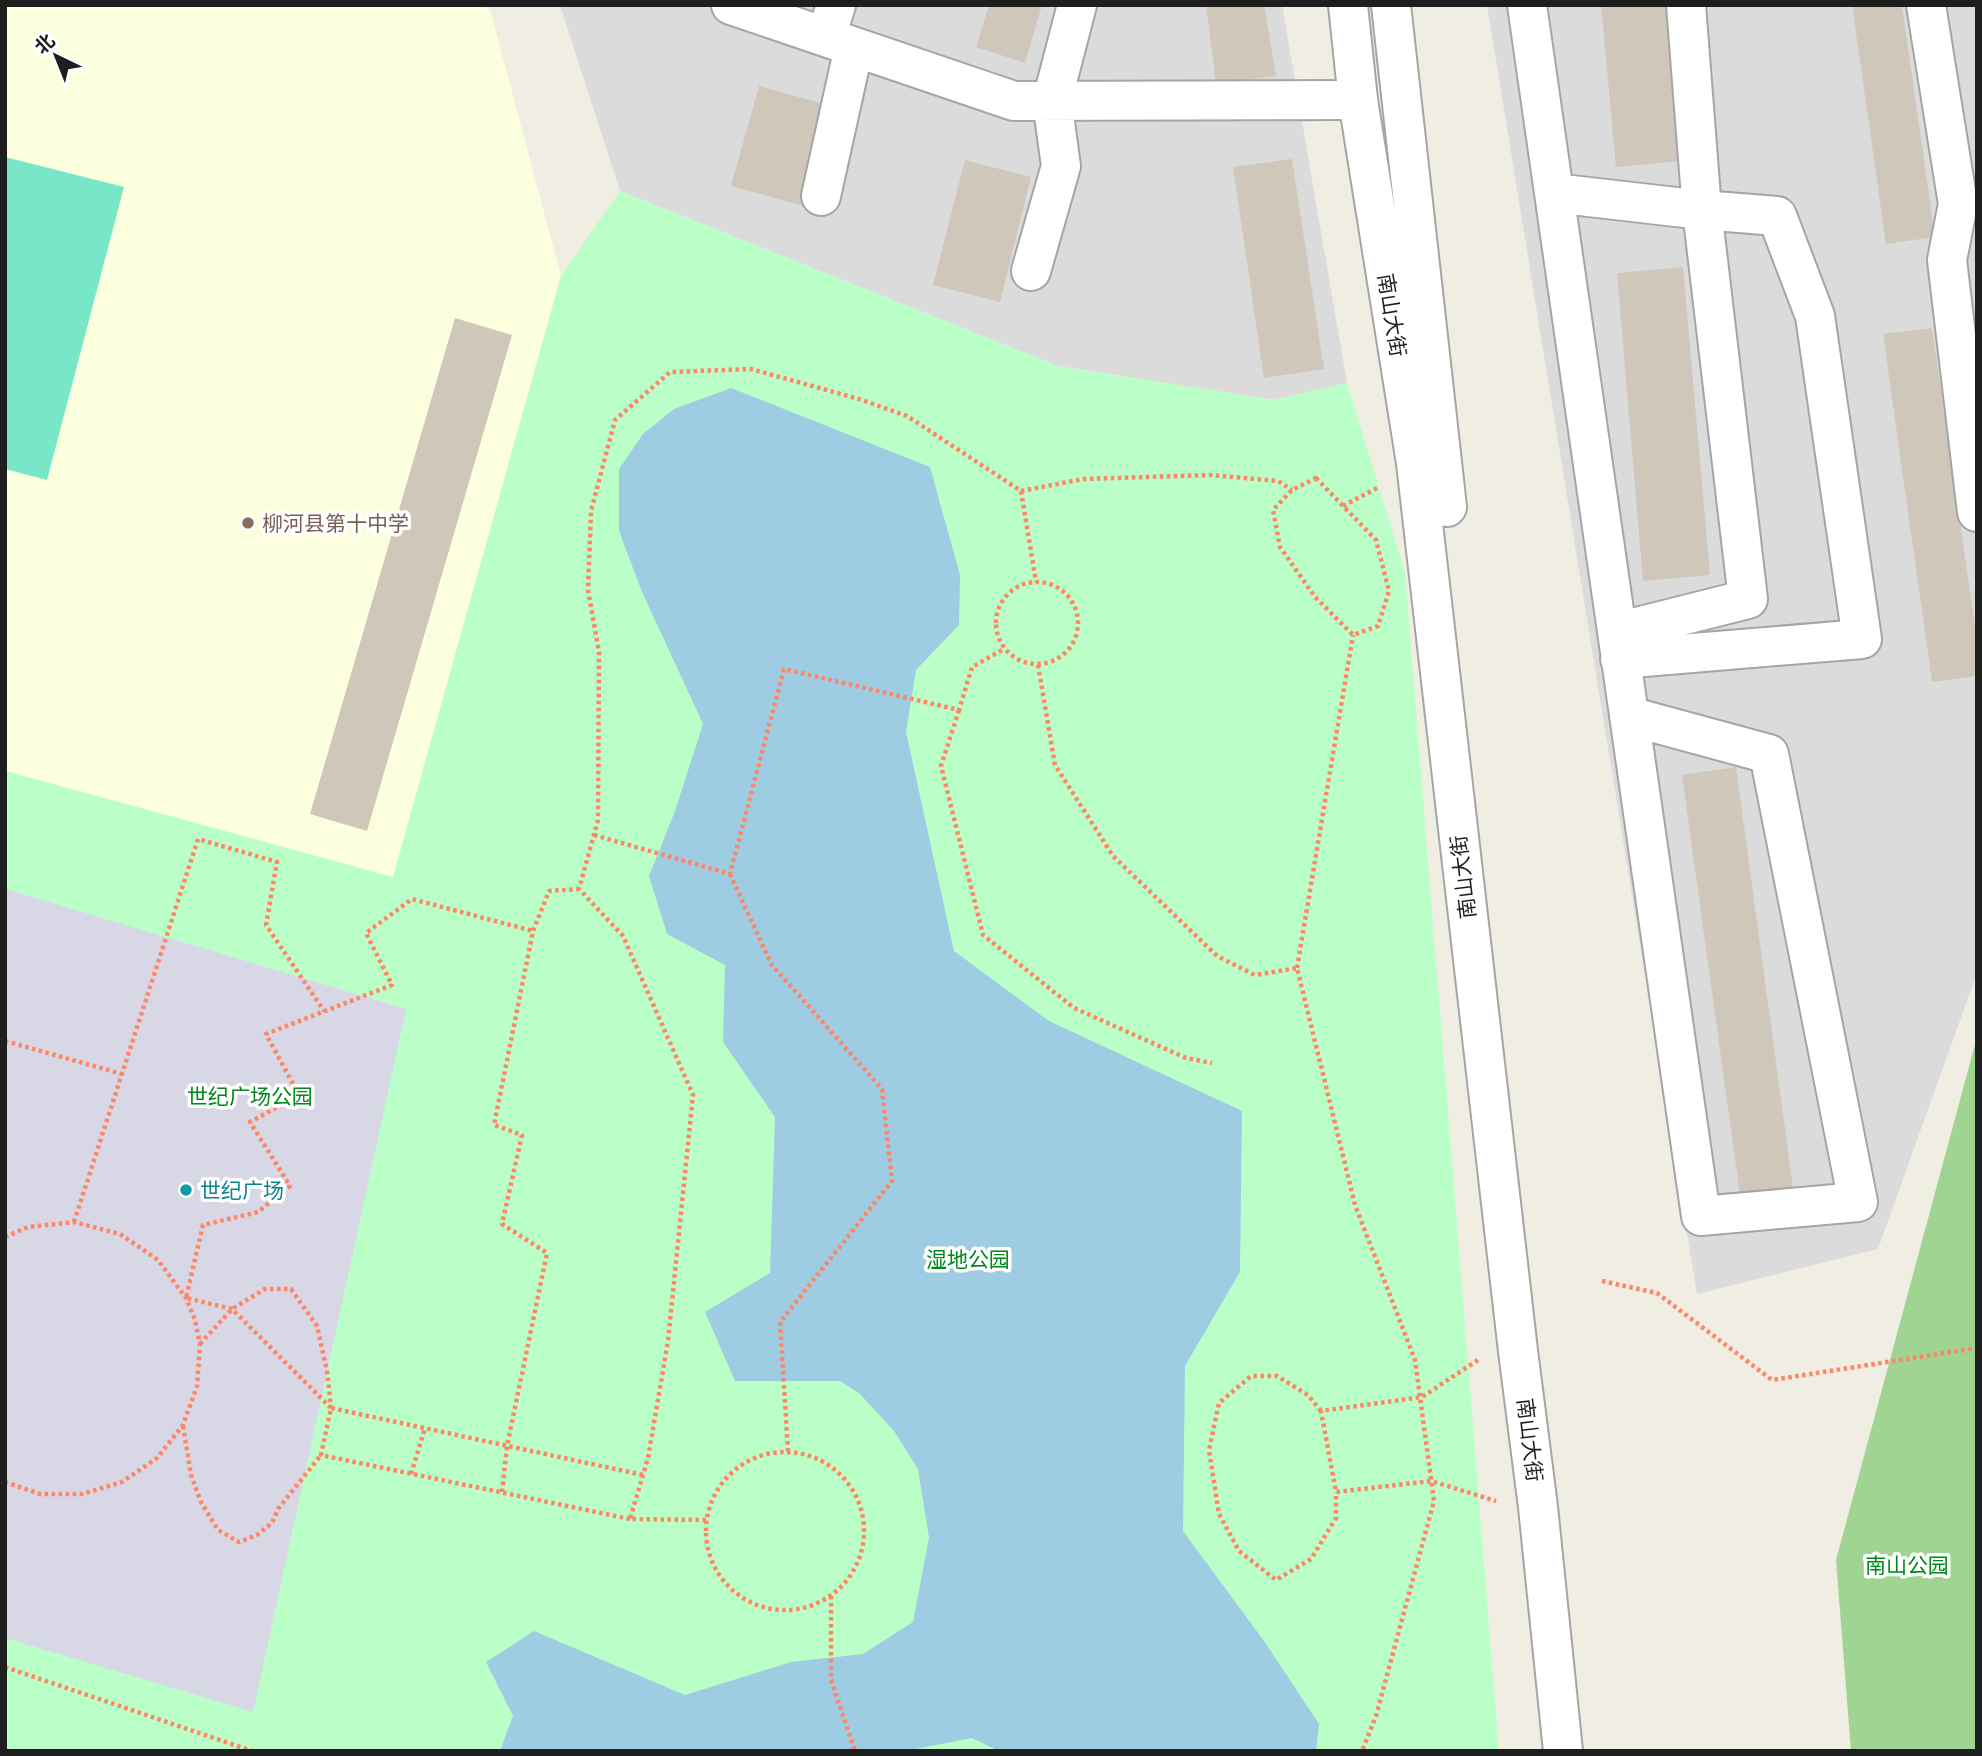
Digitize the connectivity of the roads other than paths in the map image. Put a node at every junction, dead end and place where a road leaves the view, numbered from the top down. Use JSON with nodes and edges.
{"nodes":[{"id":1,"x":731,"y":5,"type":"edge"},
{"id":2,"x":1077,"y":5,"type":"edge"},
{"id":3,"x":1348,"y":5,"type":"edge"},
{"id":4,"x":1391,"y":5,"type":"edge"},
{"id":5,"x":1527,"y":5,"type":"edge"},
{"id":6,"x":1686,"y":5,"type":"edge"},
{"id":7,"x":1926,"y":5,"type":"edge"},
{"id":8,"x":839,"y":30,"type":"edge"},
{"id":9,"x":1358,"y":100,"type":"junction"},
{"id":10,"x":1052,"y":101,"type":"junction"},
{"id":11,"x":1554,"y":193,"type":"junction"},
{"id":12,"x":821,"y":196,"type":"dead end"},
{"id":13,"x":1702,"y":210,"type":"junction"},
{"id":14,"x":1031,"y":271,"type":"dead end"},
{"id":15,"x":1977,"y":512,"type":"edge"},
{"id":16,"x":1619,"y":645,"type":"junction"},
{"id":17,"x":1629,"y":716,"type":"junction"},
{"id":18,"x":1563,"y":1751,"type":"edge"},
{"id":19,"x":1586,"y":1751,"type":"edge"}],
"edges":[{"from":1,"to":8,"type":"street"},
{"from":2,"to":10,"type":"street"},
{"from":3,"to":9,"type":"street","name":"南山大街"},
{"from":4,"to":19,"type":"street","name":"南山大街"},
{"from":5,"to":11,"type":"street"},
{"from":6,"to":13,"type":"street"},
{"from":7,"to":15,"type":"street"},
{"from":8,"to":10,"type":"street"},
{"from":8,"to":12,"type":"street"},
{"from":9,"to":10,"type":"street"},
{"from":9,"to":18,"type":"street","name":"南山大街"},
{"from":10,"to":14,"type":"street"},
{"from":11,"to":13,"type":"street"},
{"from":11,"to":16,"type":"street"},
{"from":13,"to":16,"type":"street"},
{"from":13,"to":16,"type":"street"},
{"from":16,"to":17,"type":"street"},
{"from":17,"to":17,"type":"street"}]}
